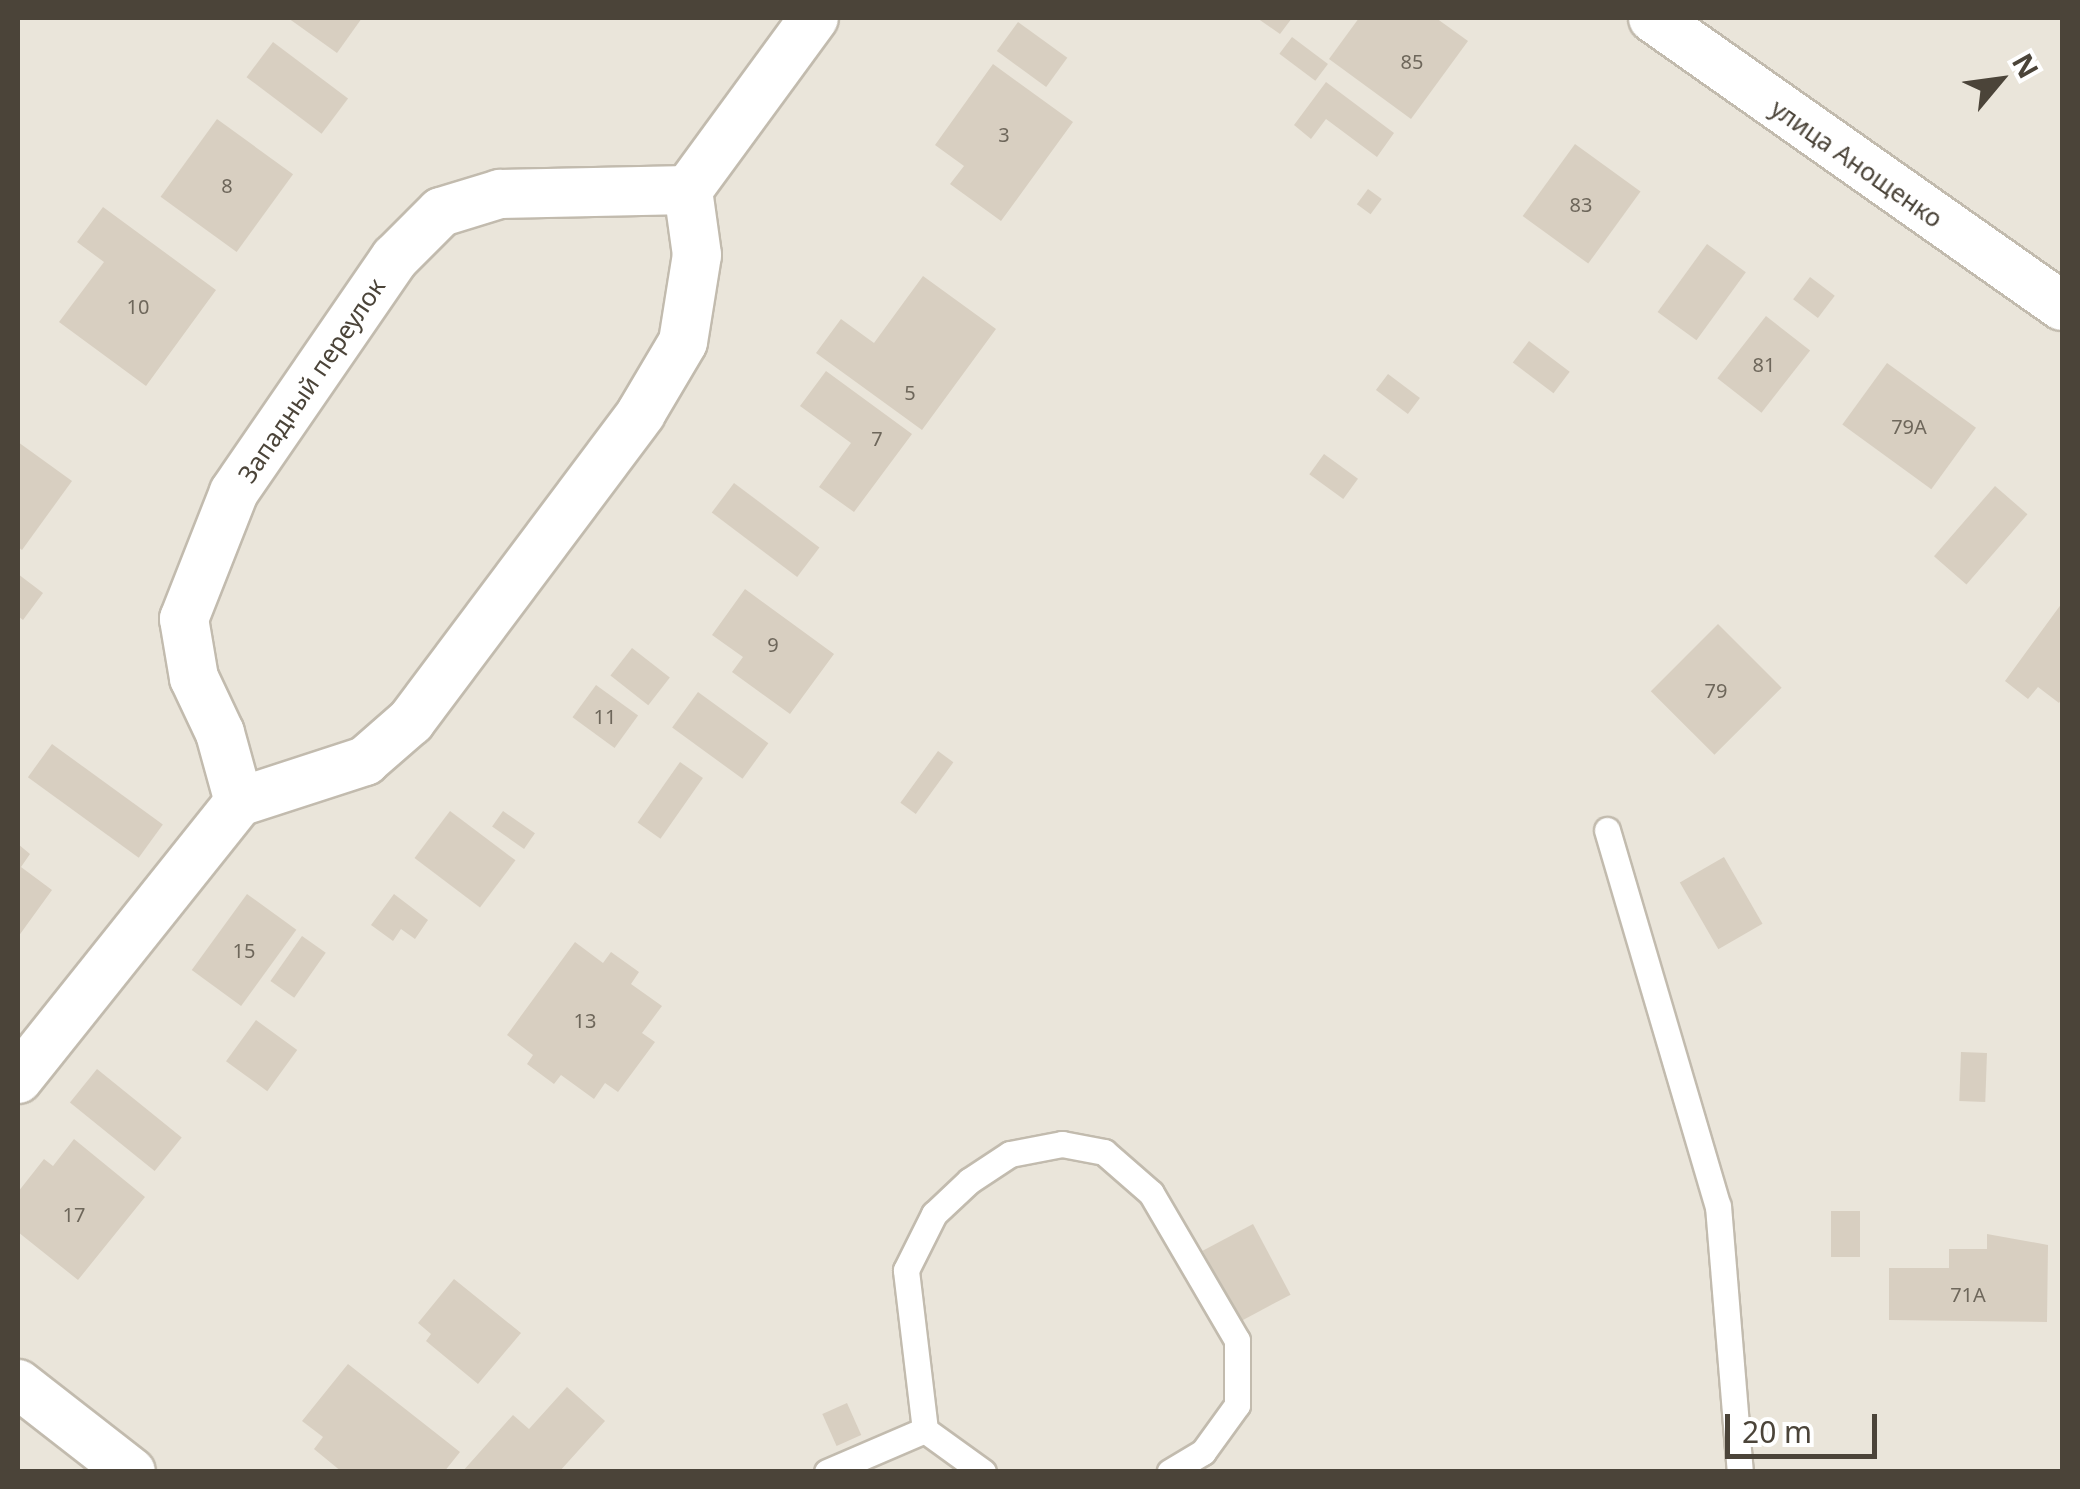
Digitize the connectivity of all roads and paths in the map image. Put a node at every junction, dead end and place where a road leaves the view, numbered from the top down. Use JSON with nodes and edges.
{"nodes":[{"id":1,"x":814,"y":18,"type":"edge"},
{"id":2,"x":1654,"y":18,"type":"edge"},
{"id":3,"x":688,"y":190,"type":"junction"},
{"id":4,"x":2062,"y":306,"type":"edge"},
{"id":5,"x":239,"y":802,"type":"junction"},
{"id":6,"x":1607,"y":830,"type":"dead end"},
{"id":7,"x":18,"y":1079,"type":"edge"},
{"id":8,"x":18,"y":1384,"type":"edge"},
{"id":9,"x":926,"y":1430,"type":"junction"},
{"id":10,"x":130,"y":1472,"type":"edge"},
{"id":11,"x":827,"y":1472,"type":"edge"},
{"id":12,"x":983,"y":1472,"type":"edge"},
{"id":13,"x":1170,"y":1472,"type":"edge"},
{"id":14,"x":1740,"y":1472,"type":"edge"}],
"edges":[{"from":1,"to":3,"type":"street"},
{"from":2,"to":4,"type":"street","name":"улица Анощенко"},
{"from":3,"to":5,"type":"street"},
{"from":3,"to":5,"type":"street","name":"Западный переулок"},
{"from":5,"to":7,"type":"street"},
{"from":6,"to":14,"type":"lane"},
{"from":8,"to":10,"type":"street"},
{"from":9,"to":11,"type":"lane"},
{"from":9,"to":12,"type":"lane"},
{"from":9,"to":13,"type":"lane"}]}
